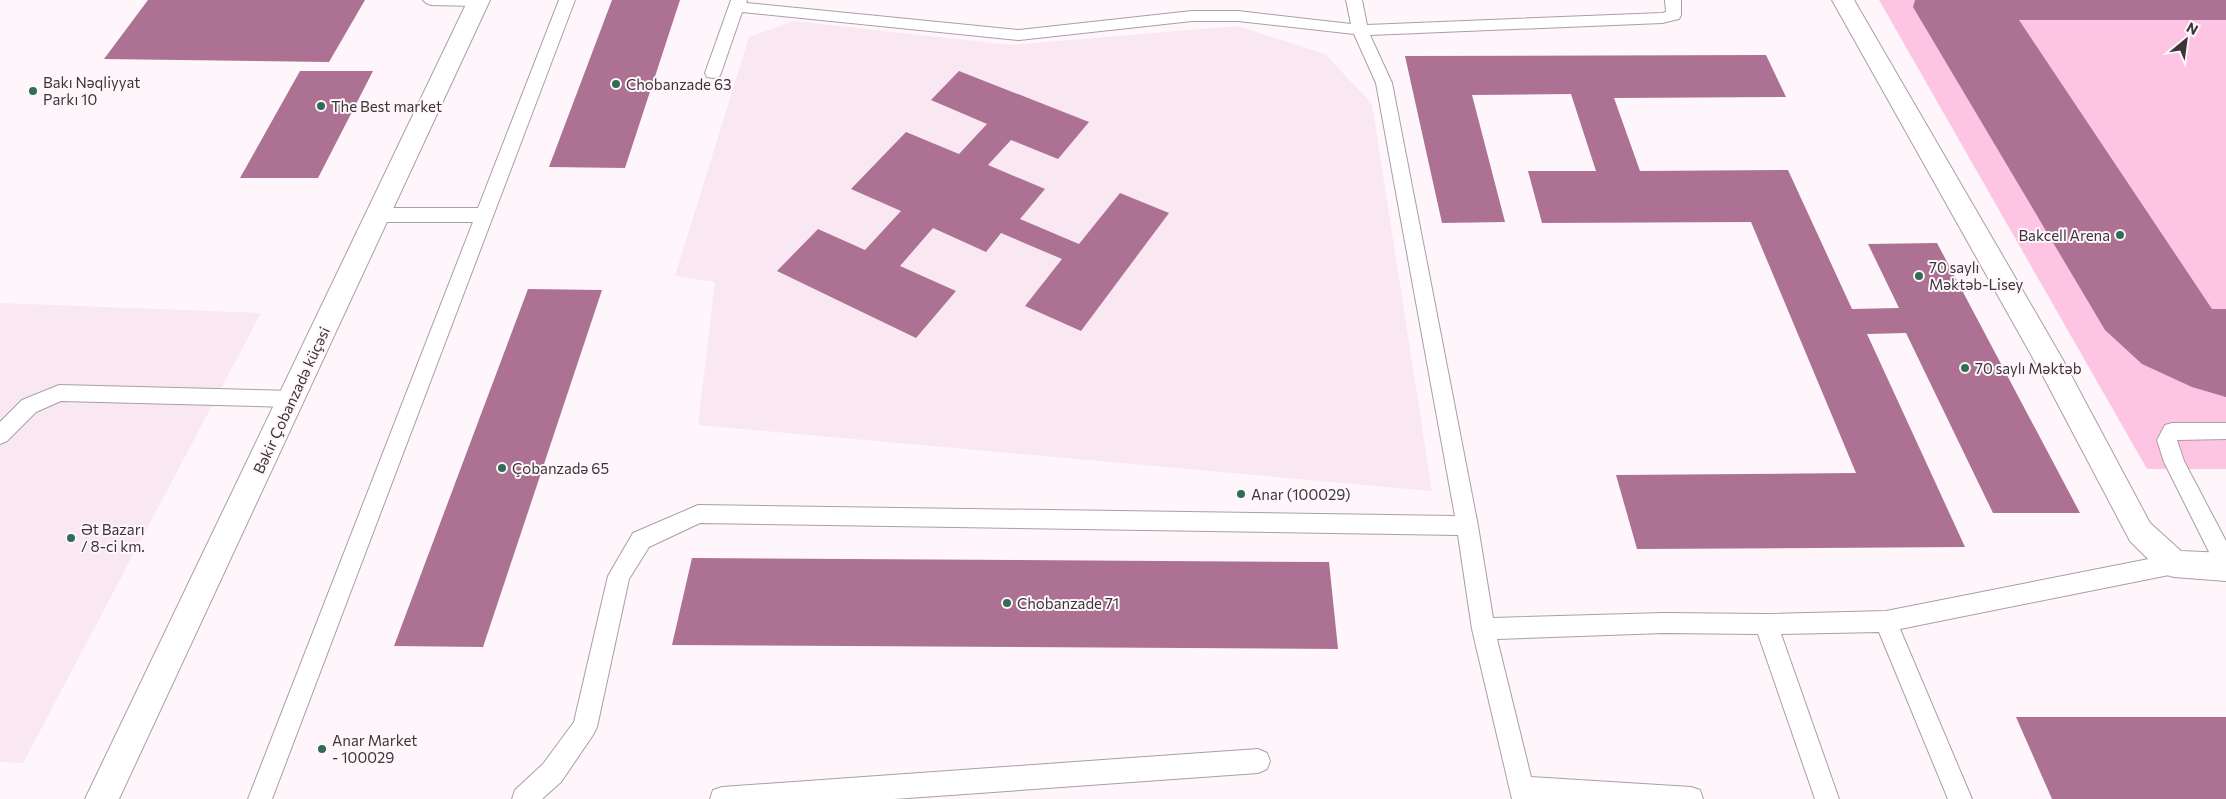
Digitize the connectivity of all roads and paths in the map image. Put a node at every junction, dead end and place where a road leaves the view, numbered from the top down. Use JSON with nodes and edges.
{"nodes":[{"id":1,"x":431,"y":0,"type":"edge"},
{"id":2,"x":479,"y":0,"type":"edge"},
{"id":3,"x":568,"y":0,"type":"edge"},
{"id":4,"x":1354,"y":0,"type":"edge"},
{"id":5,"x":1672,"y":0,"type":"edge"},
{"id":6,"x":1843,"y":0,"type":"edge"},
{"id":7,"x":738,"y":3,"type":"edge"},
{"id":8,"x":1360,"y":30,"type":"junction"},
{"id":9,"x":714,"y":73,"type":"dead end"},
{"id":10,"x":379,"y":215,"type":"junction"},
{"id":11,"x":483,"y":215,"type":"junction"},
{"id":12,"x":292,"y":398,"type":"junction"},
{"id":13,"x":2226,"y":431,"type":"edge"},
{"id":14,"x":0,"y":436,"type":"edge"},
{"id":15,"x":1467,"y":526,"type":"junction"},
{"id":16,"x":2174,"y":564,"type":"junction"},
{"id":17,"x":2226,"y":565,"type":"edge"},
{"id":18,"x":1886,"y":621,"type":"junction"},
{"id":19,"x":1766,"y":624,"type":"junction"},
{"id":20,"x":1483,"y":629,"type":"junction"},
{"id":21,"x":1258,"y":761,"type":"dead end"},
{"id":22,"x":1522,"y":794,"type":"edge"},
{"id":23,"x":102,"y":799,"type":"edge"},
{"id":24,"x":260,"y":799,"type":"edge"},
{"id":25,"x":524,"y":799,"type":"edge"},
{"id":26,"x":722,"y":799,"type":"edge"},
{"id":27,"x":1691,"y":799,"type":"edge"},
{"id":28,"x":1827,"y":799,"type":"edge"},
{"id":29,"x":1960,"y":799,"type":"edge"}],
"edges":[{"from":1,"to":2,"type":"lane"},
{"from":2,"to":10,"type":"street","name":"Bəkir Çobanzadə küçəsi"},
{"from":3,"to":11,"type":"lane"},
{"from":4,"to":8,"type":"lane"},
{"from":5,"to":8,"type":"lane"},
{"from":6,"to":16,"type":"street"},
{"from":7,"to":8,"type":"lane"},
{"from":7,"to":9,"type":"lane"},
{"from":8,"to":15,"type":"lane"},
{"from":10,"to":11,"type":"lane"},
{"from":10,"to":12,"type":"street","name":"Bəkir Çobanzadə küçəsi"},
{"from":11,"to":24,"type":"lane"},
{"from":12,"to":14,"type":"lane"},
{"from":12,"to":23,"type":"street","name":"Bəkir Çobanzadə küçəsi"},
{"from":13,"to":17,"type":"lane"},
{"from":15,"to":20,"type":"lane"},
{"from":15,"to":25,"type":"lane"},
{"from":16,"to":17,"type":"street"},
{"from":16,"to":18,"type":"lane"},
{"from":18,"to":19,"type":"lane"},
{"from":18,"to":29,"type":"lane"},
{"from":19,"to":20,"type":"lane"},
{"from":19,"to":28,"type":"lane"},
{"from":20,"to":22,"type":"lane"},
{"from":21,"to":26,"type":"lane"},
{"from":22,"to":27,"type":"lane"}]}
